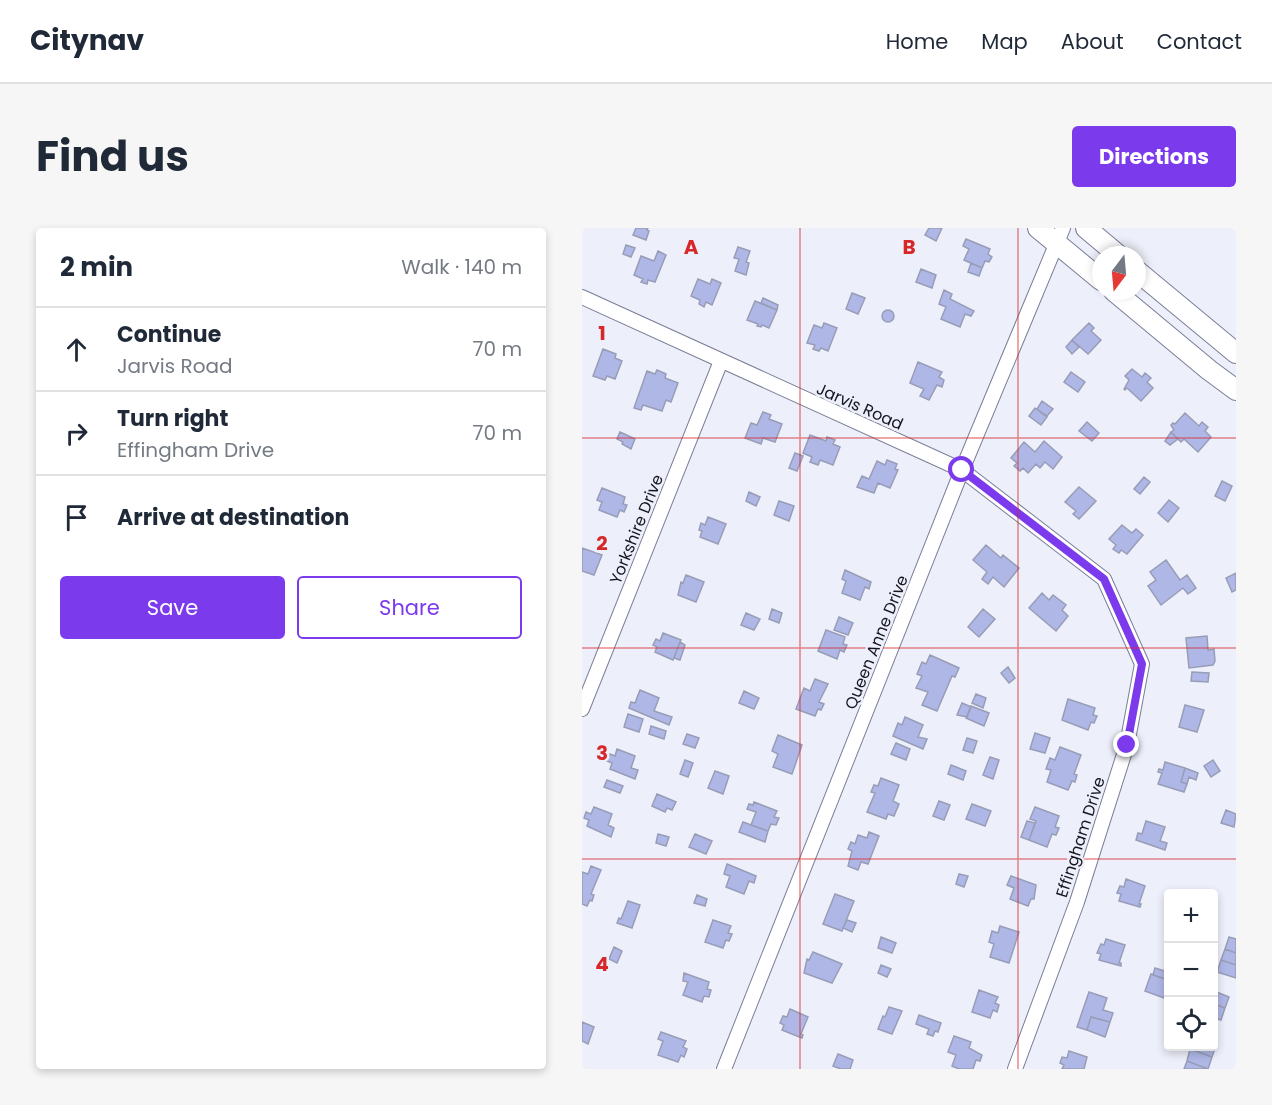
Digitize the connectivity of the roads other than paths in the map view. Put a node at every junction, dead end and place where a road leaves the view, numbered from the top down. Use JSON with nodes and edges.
{"nodes":[{"id":1,"x":1038,"y":228,"type":"edge"},
{"id":2,"x":1086,"y":228,"type":"edge"},
{"id":3,"x":1060,"y":236,"type":"edge"},
{"id":4,"x":1107,"y":246,"type":"edge"},
{"id":5,"x":1092,"y":270,"type":"edge"},
{"id":6,"x":1146,"y":278,"type":"edge"},
{"id":7,"x":582,"y":297,"type":"edge"},
{"id":8,"x":1125,"y":300,"type":"edge"},
{"id":9,"x":1236,"y":353,"type":"edge"},
{"id":10,"x":722,"y":361,"type":"junction"},
{"id":11,"x":1236,"y":390,"type":"edge"},
{"id":12,"x":962,"y":470,"type":"junction"},
{"id":13,"x":1104,"y":579,"type":"joint"},
{"id":14,"x":582,"y":709,"type":"edge"},
{"id":15,"x":724,"y":1069,"type":"edge"},
{"id":16,"x":1015,"y":1069,"type":"edge"}],
"edges":[{"from":1,"to":3,"type":"main road"},
{"from":2,"to":4,"type":"main road"},
{"from":3,"to":5,"type":"main road"},
{"from":3,"to":12,"type":"street","name":"Queen Anne Drive"},
{"from":6,"to":9,"type":"main road"},
{"from":7,"to":10,"type":"street","name":"Jarvis Road"},
{"from":8,"to":11,"type":"main road"},
{"from":10,"to":12,"type":"street","name":"Jarvis Road"},
{"from":10,"to":14,"type":"street","name":"Yorkshire Drive"},
{"from":12,"to":13,"type":"street","name":"Jarvis Road"},
{"from":12,"to":15,"type":"street","name":"Queen Anne Drive"},
{"from":13,"to":16,"type":"street","name":"Effingham Drive"}]}
